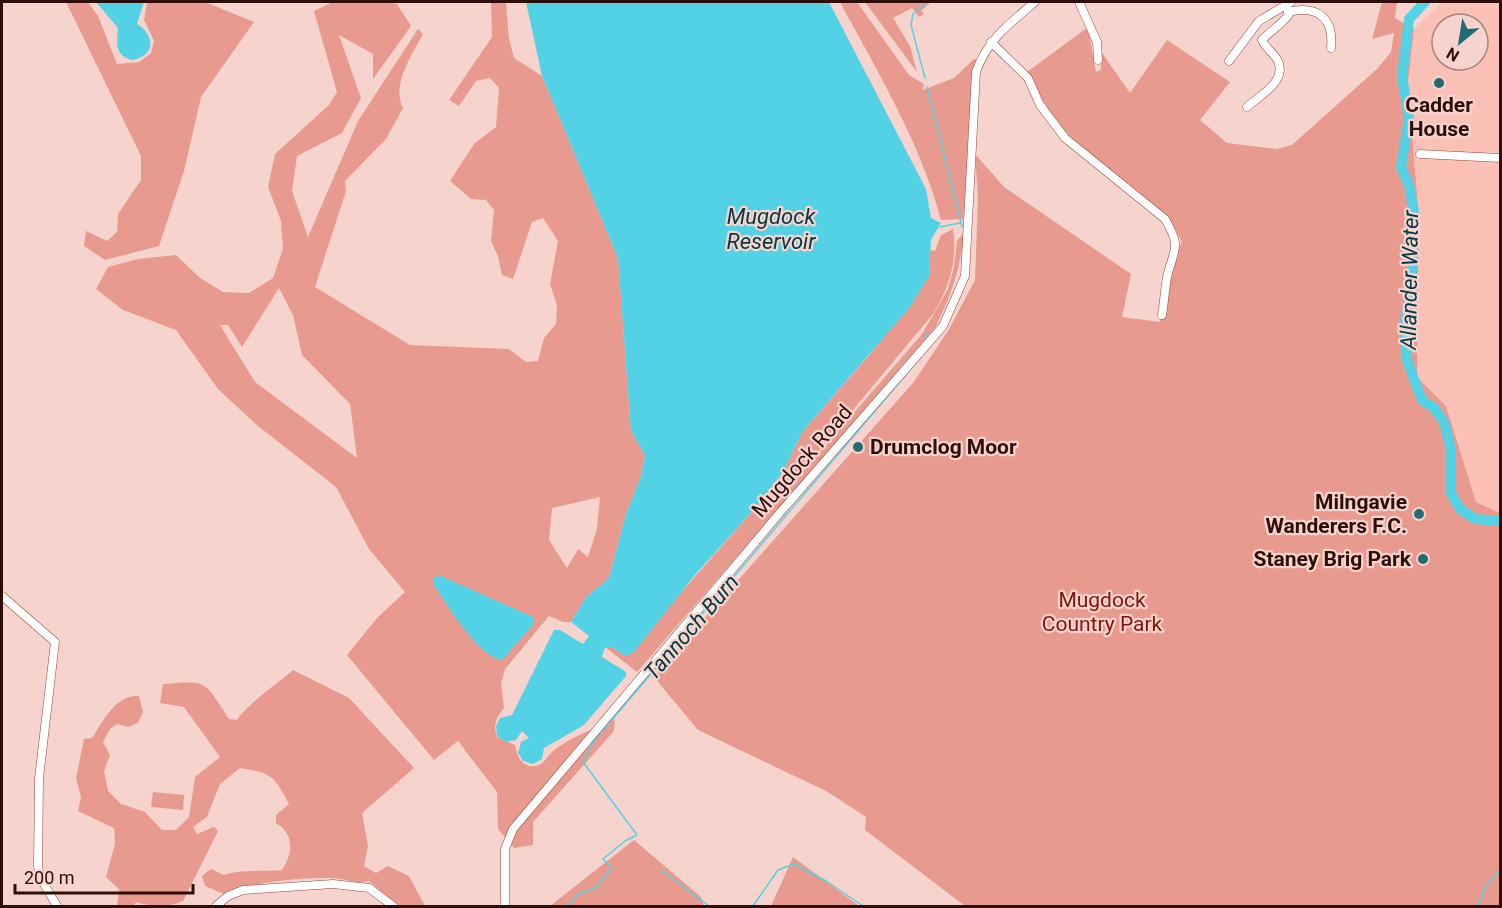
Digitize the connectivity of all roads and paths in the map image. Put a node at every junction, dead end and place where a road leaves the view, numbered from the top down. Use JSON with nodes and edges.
{"nodes":[{"id":1,"x":1035,"y":2,"type":"edge"},
{"id":2,"x":1079,"y":2,"type":"edge"},
{"id":3,"x":1288,"y":6,"type":"edge"},
{"id":4,"x":991,"y":42,"type":"junction"},
{"id":5,"x":1331,"y":48,"type":"dead end"},
{"id":6,"x":1098,"y":60,"type":"dead end"},
{"id":7,"x":1229,"y":61,"type":"dead end"},
{"id":8,"x":1247,"y":107,"type":"dead end"},
{"id":9,"x":1420,"y":154,"type":"dead end"},
{"id":10,"x":1500,"y":158,"type":"edge"},
{"id":11,"x":1162,"y":315,"type":"dead end"},
{"id":12,"x":2,"y":596,"type":"edge"},
{"id":13,"x":57,"y":906,"type":"edge"},
{"id":14,"x":216,"y":906,"type":"edge"},
{"id":15,"x":393,"y":906,"type":"edge"},
{"id":16,"x":505,"y":906,"type":"edge"}],
"edges":[{"from":1,"to":4,"type":"street","name":"Mugdock Road"},
{"from":2,"to":6,"type":"street"},
{"from":3,"to":5,"type":"street"},
{"from":3,"to":7,"type":"street"},
{"from":3,"to":8,"type":"street"},
{"from":4,"to":11,"type":"street"},
{"from":4,"to":16,"type":"street","name":"Mugdock Road"},
{"from":9,"to":10,"type":"street"},
{"from":12,"to":13,"type":"street"},
{"from":14,"to":15,"type":"street"}]}
